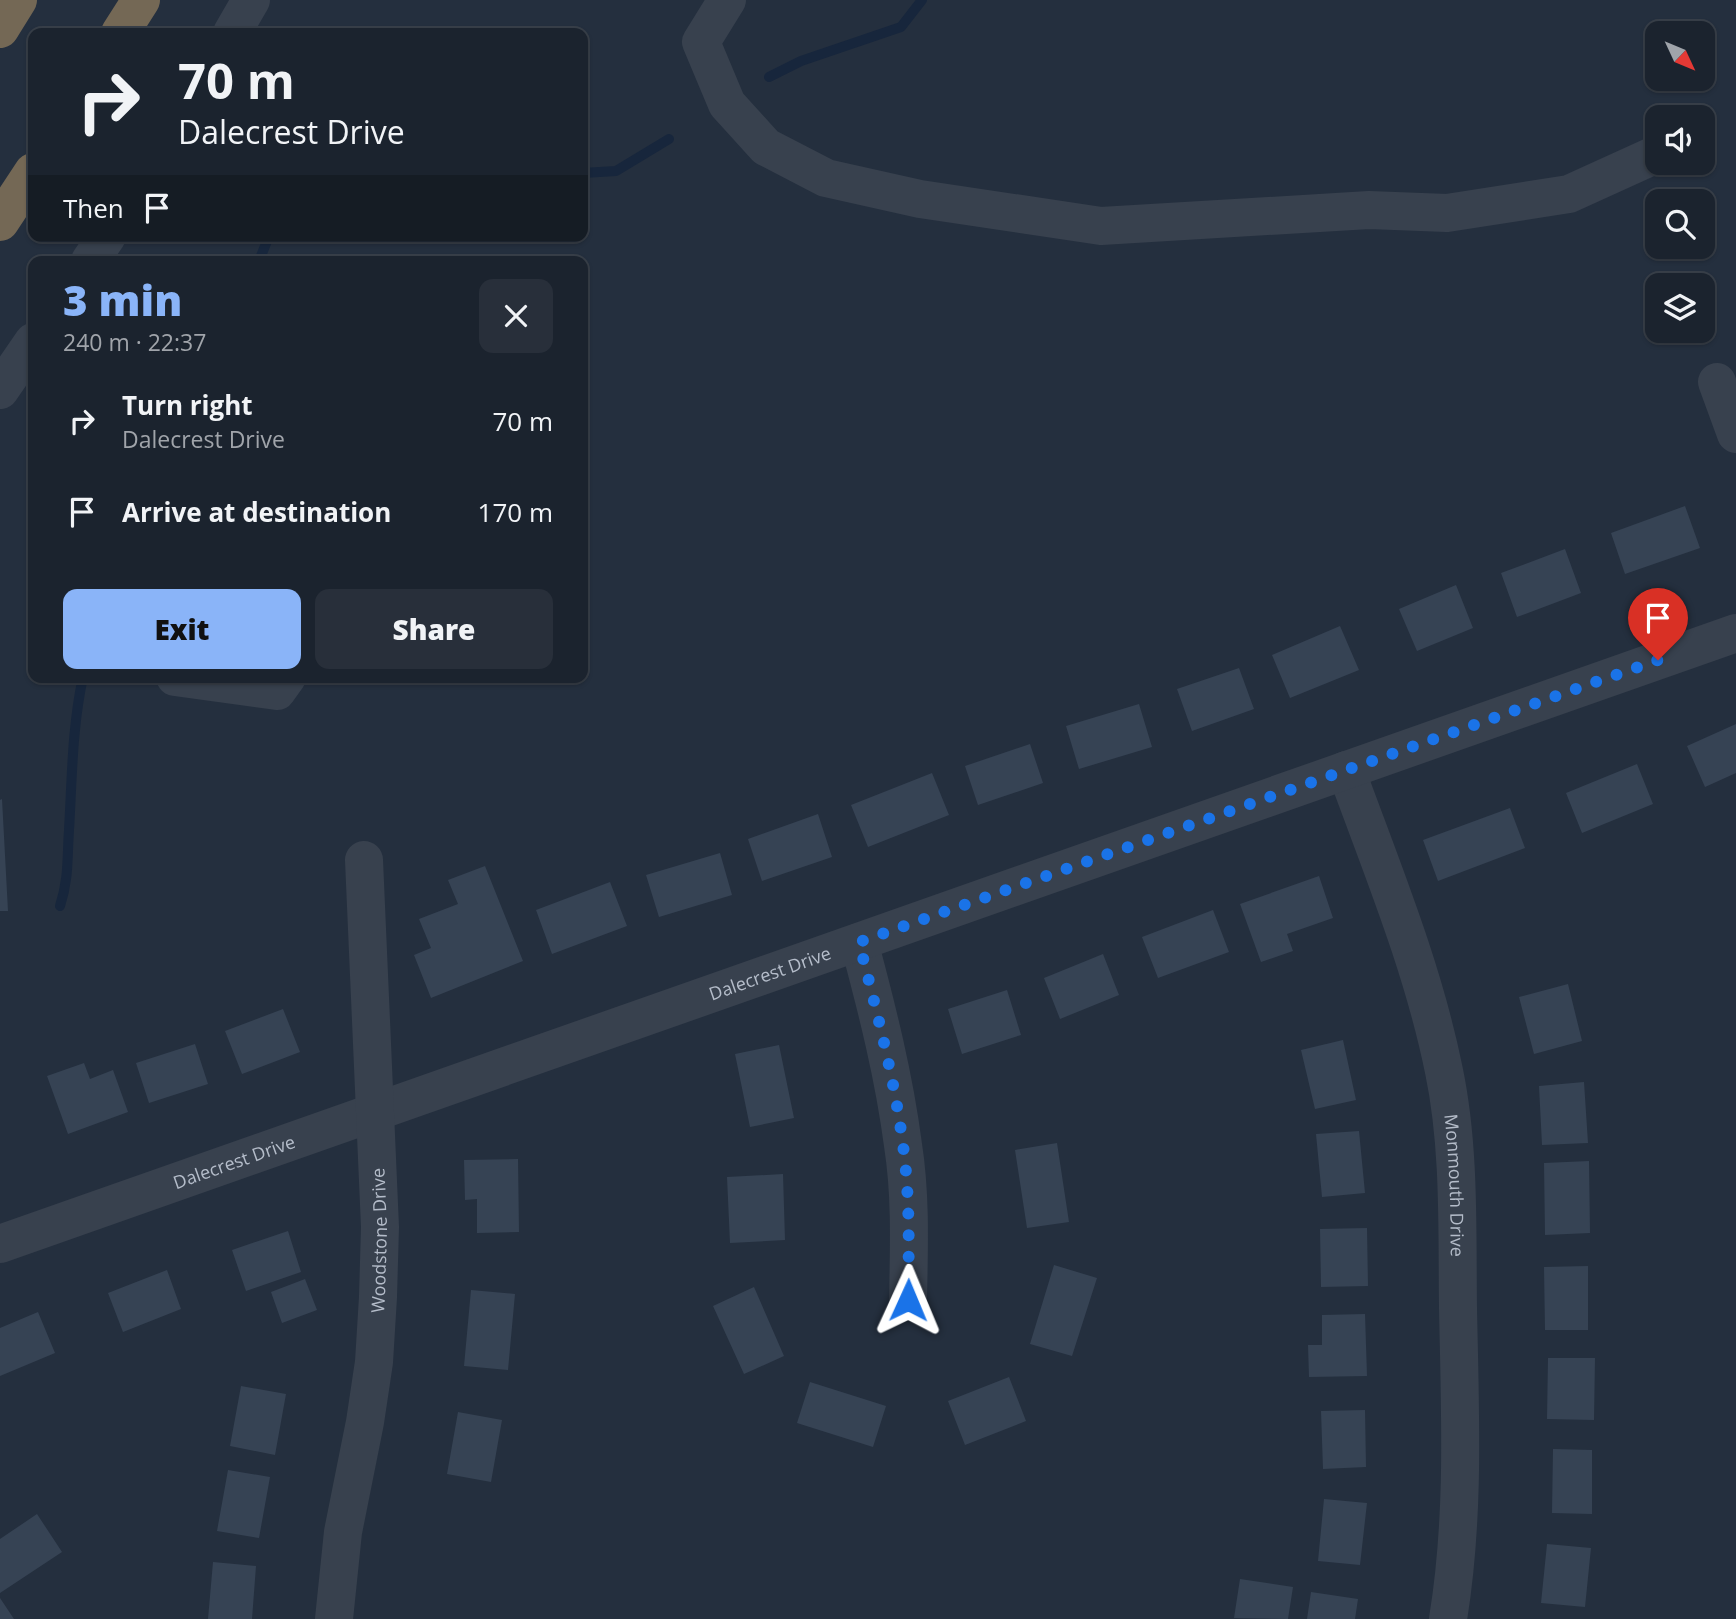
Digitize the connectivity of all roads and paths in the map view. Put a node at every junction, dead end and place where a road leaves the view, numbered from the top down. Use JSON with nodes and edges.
{"nodes":[{"id":1,"x":18,"y":0,"type":"edge"},
{"id":2,"x":141,"y":0,"type":"edge"},
{"id":3,"x":251,"y":0,"type":"edge"},
{"id":4,"x":727,"y":0,"type":"edge"},
{"id":5,"x":123,"y":28,"type":"edge"},
{"id":6,"x":235,"y":28,"type":"edge"},
{"id":7,"x":0,"y":29,"type":"edge"},
{"id":8,"x":1645,"y":159,"type":"edge"},
{"id":9,"x":28,"y":180,"type":"edge"},
{"id":10,"x":0,"y":222,"type":"edge"},
{"id":11,"x":28,"y":349,"type":"edge"},
{"id":12,"x":1717,"y":382,"type":"dead end"},
{"id":13,"x":0,"y":390,"type":"edge"},
{"id":14,"x":1736,"y":434,"type":"edge"},
{"id":15,"x":1736,"y":633,"type":"edge"},
{"id":16,"x":219,"y":683,"type":"edge"},
{"id":17,"x":283,"y":683,"type":"edge"},
{"id":18,"x":1346,"y":770,"type":"junction"},
{"id":19,"x":364,"y":860,"type":"dead end"},
{"id":20,"x":859,"y":942,"type":"junction"},
{"id":21,"x":375,"y":1111,"type":"junction"},
{"id":22,"x":0,"y":1244,"type":"edge"},
{"id":23,"x":908,"y":1300,"type":"dead end"},
{"id":24,"x":334,"y":1619,"type":"edge"},
{"id":25,"x":1448,"y":1619,"type":"edge"}],
"edges":[{"from":1,"to":7,"type":"highway"},
{"from":2,"to":5,"type":"highway"},
{"from":3,"to":6,"type":"street"},
{"from":4,"to":8,"type":"street"},
{"from":9,"to":10,"type":"highway"},
{"from":11,"to":13,"type":"street"},
{"from":12,"to":14,"type":"street"},
{"from":15,"to":18,"type":"street","name":"Dalecrest Drive"},
{"from":16,"to":17,"type":"street"},
{"from":18,"to":20,"type":"street","name":"Dalecrest Drive"},
{"from":18,"to":25,"type":"street","name":"Monmouth Drive"},
{"from":19,"to":21,"type":"street","name":"Woodstone Drive"},
{"from":20,"to":21,"type":"street","name":"Dalecrest Drive"},
{"from":20,"to":23,"type":"street"},
{"from":21,"to":22,"type":"street","name":"Dalecrest Drive"},
{"from":21,"to":24,"type":"street","name":"Woodstone Drive"}]}
